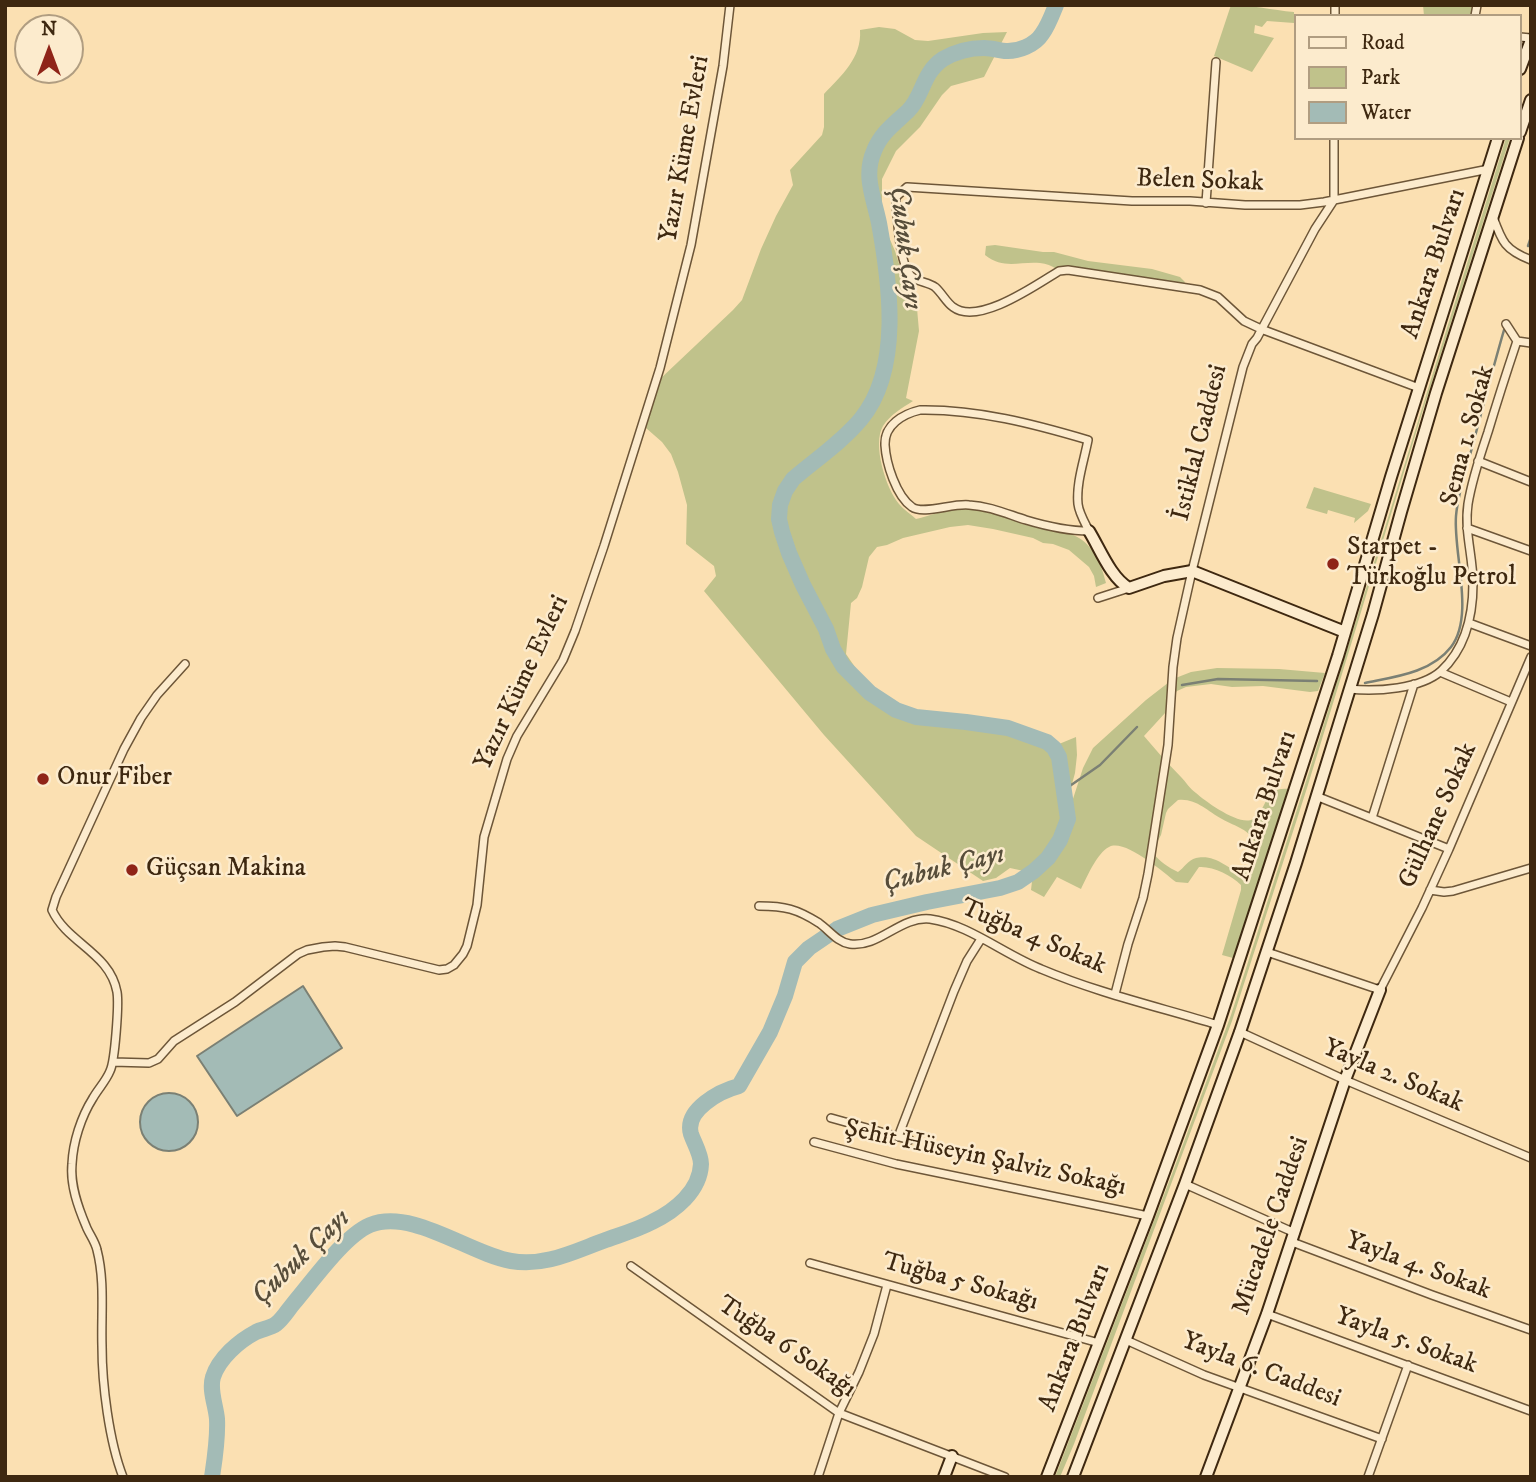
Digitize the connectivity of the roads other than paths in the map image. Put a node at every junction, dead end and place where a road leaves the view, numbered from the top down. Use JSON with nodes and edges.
{"nodes":[{"id":1,"x":730,"y":5,"type":"edge"},
{"id":2,"x":1531,"y":39,"type":"edge"},
{"id":3,"x":1216,"y":62,"type":"dead end"},
{"id":4,"x":1522,"y":64,"type":"edge"},
{"id":5,"x":1531,"y":100,"type":"edge"},
{"id":6,"x":1522,"y":126,"type":"edge"},
{"id":7,"x":1334,"y":140,"type":"edge"},
{"id":8,"x":1497,"y":140,"type":"edge"},
{"id":9,"x":1517,"y":140,"type":"edge"},
{"id":10,"x":1489,"y":169,"type":"junction"},
{"id":11,"x":1334,"y":200,"type":"junction"},
{"id":12,"x":1206,"y":202,"type":"junction"},
{"id":13,"x":1493,"y":217,"type":"junction"},
{"id":14,"x":1531,"y":260,"type":"edge"},
{"id":15,"x":1506,"y":324,"type":"dead end"},
{"id":16,"x":1261,"y":329,"type":"junction"},
{"id":17,"x":1517,"y":341,"type":"junction"},
{"id":18,"x":1531,"y":343,"type":"edge"},
{"id":19,"x":1419,"y":388,"type":"junction"},
{"id":20,"x":1478,"y":461,"type":"junction"},
{"id":21,"x":1531,"y":482,"type":"edge"},
{"id":22,"x":1467,"y":528,"type":"junction"},
{"id":23,"x":1089,"y":531,"type":"junction"},
{"id":24,"x":1531,"y":551,"type":"edge"},
{"id":25,"x":1192,"y":571,"type":"junction"},
{"id":26,"x":1129,"y":588,"type":"junction"},
{"id":27,"x":1098,"y":598,"type":"dead end"},
{"id":28,"x":1469,"y":622,"type":"junction"},
{"id":29,"x":1345,"y":632,"type":"junction"},
{"id":30,"x":1531,"y":646,"type":"edge"},
{"id":31,"x":1531,"y":657,"type":"edge"},
{"id":32,"x":185,"y":664,"type":"dead end"},
{"id":33,"x":1440,"y":672,"type":"junction"},
{"id":34,"x":1414,"y":684,"type":"junction"},
{"id":35,"x":1349,"y":689,"type":"junction"},
{"id":36,"x":1511,"y":702,"type":"junction"},
{"id":37,"x":1316,"y":796,"type":"junction"},
{"id":38,"x":1372,"y":818,"type":"junction"},
{"id":39,"x":1449,"y":849,"type":"junction"},
{"id":40,"x":1531,"y":867,"type":"edge"},
{"id":41,"x":1430,"y":890,"type":"junction"},
{"id":42,"x":759,"y":906,"type":"dead end"},
{"id":43,"x":981,"y":939,"type":"junction"},
{"id":44,"x":1266,"y":952,"type":"junction"},
{"id":45,"x":1380,"y":990,"type":"junction"},
{"id":46,"x":1115,"y":994,"type":"junction"},
{"id":47,"x":1218,"y":1025,"type":"junction"},
{"id":48,"x":1240,"y":1032,"type":"junction"},
{"id":49,"x":113,"y":1062,"type":"junction"},
{"id":50,"x":1345,"y":1080,"type":"junction"},
{"id":51,"x":831,"y":1118,"type":"dead end"},
{"id":52,"x":898,"y":1137,"type":"junction"},
{"id":53,"x":910,"y":1140,"type":"dead end"},
{"id":54,"x":814,"y":1142,"type":"dead end"},
{"id":55,"x":1531,"y":1158,"type":"edge"},
{"id":56,"x":1185,"y":1184,"type":"junction"},
{"id":57,"x":1148,"y":1216,"type":"junction"},
{"id":58,"x":1293,"y":1238,"type":"junction"},
{"id":59,"x":810,"y":1263,"type":"dead end"},
{"id":60,"x":631,"y":1266,"type":"dead end"},
{"id":61,"x":887,"y":1285,"type":"junction"},
{"id":62,"x":1267,"y":1314,"type":"junction"},
{"id":63,"x":1531,"y":1330,"type":"edge"},
{"id":64,"x":1126,"y":1340,"type":"junction"},
{"id":65,"x":1099,"y":1343,"type":"junction"},
{"id":66,"x":1408,"y":1365,"type":"junction"},
{"id":67,"x":1240,"y":1388,"type":"junction"},
{"id":68,"x":1531,"y":1411,"type":"edge"},
{"id":69,"x":839,"y":1413,"type":"junction"},
{"id":70,"x":1382,"y":1439,"type":"junction"},
{"id":71,"x":952,"y":1456,"type":"junction"},
{"id":72,"x":123,"y":1477,"type":"edge"},
{"id":73,"x":818,"y":1477,"type":"edge"},
{"id":74,"x":944,"y":1477,"type":"edge"},
{"id":75,"x":1005,"y":1477,"type":"edge"},
{"id":76,"x":1047,"y":1477,"type":"edge"},
{"id":77,"x":1073,"y":1477,"type":"edge"},
{"id":78,"x":1206,"y":1477,"type":"edge"},
{"id":79,"x":1368,"y":1477,"type":"edge"}],
"edges":[{"from":1,"to":49,"type":"street","name":"Yazır Küme Evleri"},
{"from":2,"to":4,"type":"main road"},
{"from":3,"to":12,"type":"street"},
{"from":5,"to":6,"type":"main road"},
{"from":7,"to":11,"type":"street"},
{"from":8,"to":10,"type":"main road","name":"Ankara Bulvarı"},
{"from":9,"to":13,"type":"main road","name":"Ankara Bulvarı"},
{"from":10,"to":11,"type":"street","name":"Belen Sokak"},
{"from":10,"to":19,"type":"main road","name":"Ankara Bulvarı"},
{"from":11,"to":12,"type":"street","name":"Belen Sokak"},
{"from":11,"to":16,"type":"street","name":"İstiklal Caddesi"},
{"from":12,"to":16,"type":"street","name":"Belen Sokak"},
{"from":13,"to":14,"type":"street"},
{"from":13,"to":35,"type":"main road","name":"Ankara Bulvarı"},
{"from":15,"to":17,"type":"street"},
{"from":16,"to":19,"type":"street"},
{"from":16,"to":25,"type":"street","name":"İstiklal Caddesi"},
{"from":17,"to":18,"type":"street"},
{"from":17,"to":20,"type":"street","name":"Sema 1. Sokak"},
{"from":19,"to":29,"type":"main road","name":"Ankara Bulvarı"},
{"from":20,"to":21,"type":"street"},
{"from":20,"to":22,"type":"street","name":"Sema 1. Sokak"},
{"from":22,"to":24,"type":"street"},
{"from":22,"to":28,"type":"street","name":"Sema 1. Sokak"},
{"from":23,"to":23,"type":"street"},
{"from":23,"to":26,"type":"main road"},
{"from":25,"to":26,"type":"main road"},
{"from":25,"to":29,"type":"main road"},
{"from":25,"to":46,"type":"street","name":"İstiklal Caddesi"},
{"from":26,"to":27,"type":"street"},
{"from":28,"to":30,"type":"street"},
{"from":28,"to":33,"type":"street","name":"Sema 1. Sokak"},
{"from":29,"to":47,"type":"main road","name":"Ankara Bulvarı"},
{"from":31,"to":36,"type":"street","name":"Gülhane Sokak"},
{"from":32,"to":49,"type":"street"},
{"from":33,"to":34,"type":"street","name":"Sema 1. Sokak"},
{"from":33,"to":36,"type":"street"},
{"from":34,"to":35,"type":"street","name":"Sema 1. Sokak"},
{"from":34,"to":38,"type":"street"},
{"from":35,"to":37,"type":"main road","name":"Ankara Bulvarı"},
{"from":36,"to":39,"type":"street","name":"Gülhane Sokak"},
{"from":37,"to":38,"type":"street"},
{"from":37,"to":44,"type":"main road","name":"Ankara Bulvarı"},
{"from":38,"to":39,"type":"street"},
{"from":39,"to":41,"type":"street","name":"Gülhane Sokak"},
{"from":40,"to":41,"type":"street"},
{"from":41,"to":45,"type":"street","name":"Gülhane Sokak"},
{"from":42,"to":43,"type":"street","name":"Tuğba 4 Sokak"},
{"from":43,"to":46,"type":"street","name":"Tuğba 4 Sokak"},
{"from":43,"to":52,"type":"street"},
{"from":44,"to":45,"type":"street"},
{"from":44,"to":48,"type":"main road","name":"Ankara Bulvarı"},
{"from":45,"to":50,"type":"main road","name":"Mücadele Caddesi"},
{"from":46,"to":47,"type":"street","name":"Tuğba 4 Sokak"},
{"from":47,"to":57,"type":"main road","name":"Ankara Bulvarı"},
{"from":48,"to":50,"type":"street","name":"Yayla 2. Sokak"},
{"from":48,"to":56,"type":"main road","name":"Ankara Bulvarı"},
{"from":49,"to":72,"type":"street"},
{"from":50,"to":55,"type":"street","name":"Yayla 2. Sokak"},
{"from":50,"to":58,"type":"main road","name":"Mücadele Caddesi"},
{"from":51,"to":52,"type":"street"},
{"from":52,"to":53,"type":"street"},
{"from":54,"to":57,"type":"street","name":"Şehit Hüseyin Şalviz Sokağı"},
{"from":56,"to":58,"type":"street","name":"Yayla 4. Sokak"},
{"from":56,"to":64,"type":"main road","name":"Ankara Bulvarı"},
{"from":57,"to":65,"type":"main road","name":"Ankara Bulvarı"},
{"from":58,"to":62,"type":"main road","name":"Mücadele Caddesi"},
{"from":58,"to":63,"type":"street","name":"Yayla 4. Sokak"},
{"from":59,"to":61,"type":"street","name":"Tuğba 5 Sokağı"},
{"from":60,"to":69,"type":"street","name":"Tuğba 6 Sokağı"},
{"from":61,"to":65,"type":"street","name":"Tuğba 5 Sokağı"},
{"from":61,"to":69,"type":"street"},
{"from":62,"to":66,"type":"street","name":"Yayla 5. Sokak"},
{"from":62,"to":67,"type":"main road","name":"Mücadele Caddesi"},
{"from":64,"to":67,"type":"street","name":"Yayla 6. Caddesi"},
{"from":64,"to":77,"type":"main road","name":"Ankara Bulvarı"},
{"from":65,"to":76,"type":"main road","name":"Ankara Bulvarı"},
{"from":66,"to":68,"type":"street","name":"Yayla 5. Sokak"},
{"from":66,"to":70,"type":"street"},
{"from":67,"to":70,"type":"street","name":"Yayla 6. Caddesi"},
{"from":67,"to":78,"type":"main road","name":"Mücadele Caddesi"},
{"from":69,"to":71,"type":"street","name":"Tuğba 6 Sokağı"},
{"from":69,"to":73,"type":"street"},
{"from":70,"to":79,"type":"street"},
{"from":71,"to":74,"type":"main road"},
{"from":71,"to":75,"type":"street","name":"Tuğba 6 Sokağı"}]}
